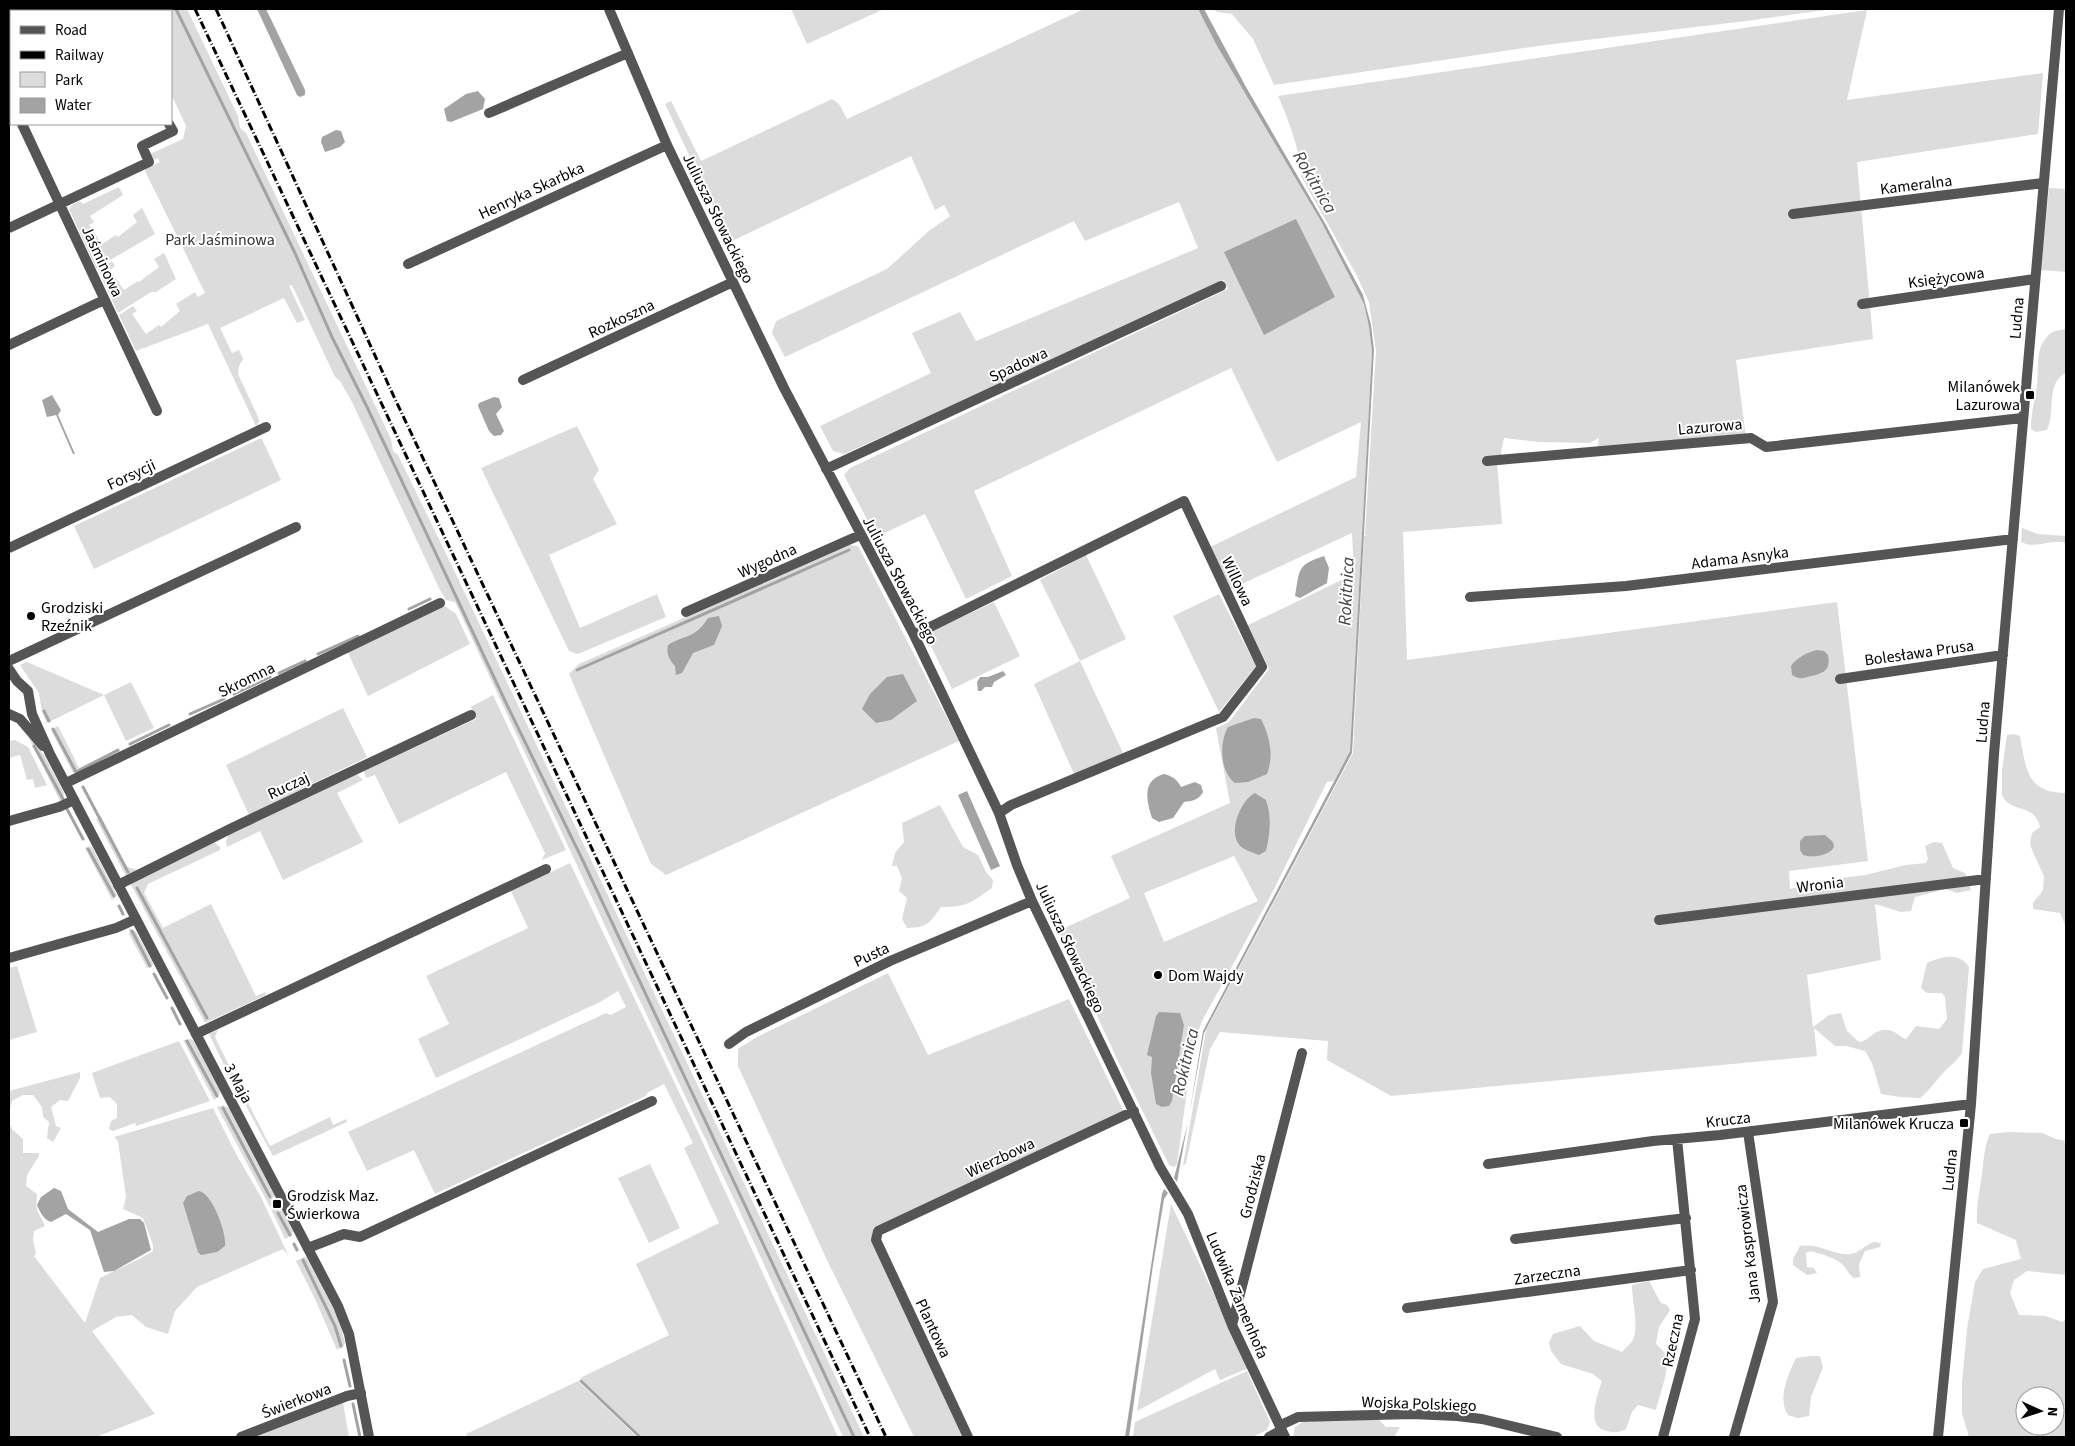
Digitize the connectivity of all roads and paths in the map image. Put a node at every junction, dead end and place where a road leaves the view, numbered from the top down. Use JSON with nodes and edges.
{"nodes":[{"id":1,"x":609,"y":9,"type":"edge"},
{"id":2,"x":2059,"y":9,"type":"edge"},
{"id":3,"x":628,"y":53,"type":"junction"},
{"id":4,"x":489,"y":113,"type":"dead end"},
{"id":5,"x":22,"y":125,"type":"edge"},
{"id":6,"x":169,"y":125,"type":"edge"},
{"id":7,"x":667,"y":145,"type":"junction"},
{"id":8,"x":2043,"y":183,"type":"junction"},
{"id":9,"x":60,"y":204,"type":"junction"},
{"id":10,"x":1793,"y":214,"type":"dead end"},
{"id":11,"x":9,"y":228,"type":"edge"},
{"id":12,"x":408,"y":264,"type":"dead end"},
{"id":13,"x":2035,"y":279,"type":"junction"},
{"id":14,"x":733,"y":282,"type":"junction"},
{"id":15,"x":1222,"y":286,"type":"dead end"},
{"id":16,"x":104,"y":300,"type":"junction"},
{"id":17,"x":1862,"y":304,"type":"dead end"},
{"id":18,"x":9,"y":345,"type":"edge"},
{"id":19,"x":523,"y":380,"type":"dead end"},
{"id":20,"x":157,"y":411,"type":"dead end"},
{"id":21,"x":2022,"y":418,"type":"junction"},
{"id":22,"x":266,"y":427,"type":"dead end"},
{"id":23,"x":1487,"y":461,"type":"dead end"},
{"id":24,"x":826,"y":469,"type":"junction"},
{"id":25,"x":296,"y":527,"type":"dead end"},
{"id":26,"x":860,"y":534,"type":"junction"},
{"id":27,"x":2013,"y":539,"type":"junction"},
{"id":28,"x":9,"y":548,"type":"edge"},
{"id":29,"x":1470,"y":598,"type":"dead end"},
{"id":30,"x":440,"y":603,"type":"dead end"},
{"id":31,"x":686,"y":612,"type":"dead end"},
{"id":32,"x":914,"y":635,"type":"junction"},
{"id":33,"x":2002,"y":655,"type":"junction"},
{"id":34,"x":9,"y":662,"type":"edge"},
{"id":35,"x":9,"y":669,"type":"edge"},
{"id":36,"x":1840,"y":679,"type":"dead end"},
{"id":37,"x":9,"y":684,"type":"edge"},
{"id":38,"x":21,"y":684,"type":"junction"},
{"id":39,"x":30,"y":705,"type":"junction"},
{"id":40,"x":10,"y":714,"type":"edge"},
{"id":41,"x":471,"y":715,"type":"dead end"},
{"id":42,"x":50,"y":754,"type":"junction"},
{"id":43,"x":66,"y":783,"type":"junction"},
{"id":44,"x":74,"y":800,"type":"junction"},
{"id":45,"x":998,"y":813,"type":"junction"},
{"id":46,"x":9,"y":820,"type":"edge"},
{"id":47,"x":546,"y":869,"type":"dead end"},
{"id":48,"x":1986,"y":879,"type":"junction"},
{"id":49,"x":118,"y":885,"type":"junction"},
{"id":50,"x":1032,"y":901,"type":"junction"},
{"id":51,"x":136,"y":918,"type":"junction"},
{"id":52,"x":1658,"y":920,"type":"dead end"},
{"id":53,"x":9,"y":958,"type":"edge"},
{"id":54,"x":196,"y":1034,"type":"junction"},
{"id":55,"x":729,"y":1044,"type":"dead end"},
{"id":56,"x":1302,"y":1054,"type":"dead end"},
{"id":57,"x":652,"y":1101,"type":"dead end"},
{"id":58,"x":1971,"y":1104,"type":"junction"},
{"id":59,"x":1134,"y":1111,"type":"junction"},
{"id":60,"x":1748,"y":1132,"type":"junction"},
{"id":61,"x":1677,"y":1139,"type":"junction"},
{"id":62,"x":1488,"y":1164,"type":"dead end"},
{"id":63,"x":1160,"y":1167,"type":"joint"},
{"id":64,"x":1686,"y":1218,"type":"junction"},
{"id":65,"x":878,"y":1231,"type":"joint"},
{"id":66,"x":1515,"y":1239,"type":"dead end"},
{"id":67,"x":308,"y":1248,"type":"junction"},
{"id":68,"x":1691,"y":1270,"type":"junction"},
{"id":69,"x":1407,"y":1308,"type":"dead end"},
{"id":70,"x":1232,"y":1326,"type":"junction"},
{"id":71,"x":361,"y":1393,"type":"junction"},
{"id":72,"x":1283,"y":1431,"type":"edge"},
{"id":73,"x":241,"y":1437,"type":"edge"},
{"id":74,"x":370,"y":1437,"type":"edge"},
{"id":75,"x":968,"y":1437,"type":"edge"},
{"id":76,"x":1269,"y":1437,"type":"edge"},
{"id":77,"x":1557,"y":1437,"type":"edge"},
{"id":78,"x":1663,"y":1437,"type":"edge"},
{"id":79,"x":1734,"y":1437,"type":"edge"},
{"id":80,"x":1938,"y":1437,"type":"edge"}],
"edges":[{"from":1,"to":3,"type":"street","name":"Juliusza Słowackiego"},
{"from":2,"to":8,"type":"street","name":"Ludna"},
{"from":3,"to":4,"type":"street"},
{"from":3,"to":7,"type":"street","name":"Juliusza Słowackiego"},
{"from":5,"to":9,"type":"street","name":"Jaśminowa"},
{"from":6,"to":9,"type":"street"},
{"from":7,"to":12,"type":"street","name":"Henryka Skarbka"},
{"from":7,"to":14,"type":"street","name":"Juliusza Słowackiego"},
{"from":8,"to":10,"type":"street","name":"Kameralna"},
{"from":8,"to":13,"type":"street","name":"Ludna"},
{"from":9,"to":11,"type":"street"},
{"from":9,"to":16,"type":"street","name":"Jaśminowa"},
{"from":13,"to":17,"type":"street","name":"Księżycowa"},
{"from":13,"to":21,"type":"street","name":"Ludna"},
{"from":14,"to":19,"type":"street","name":"Rozkoszna"},
{"from":14,"to":24,"type":"street","name":"Juliusza Słowackiego"},
{"from":15,"to":24,"type":"street","name":"Spadowa"},
{"from":16,"to":18,"type":"street"},
{"from":16,"to":20,"type":"street","name":"Jaśminowa"},
{"from":21,"to":23,"type":"street","name":"Lazurowa"},
{"from":21,"to":27,"type":"street","name":"Ludna"},
{"from":22,"to":28,"type":"street","name":"Forsycji"},
{"from":24,"to":26,"type":"street","name":"Juliusza Słowackiego"},
{"from":25,"to":34,"type":"street"},
{"from":26,"to":31,"type":"street","name":"Wygodna"},
{"from":26,"to":32,"type":"street","name":"Juliusza Słowackiego"},
{"from":27,"to":29,"type":"street","name":"Adama Asnyka"},
{"from":27,"to":33,"type":"street","name":"Ludna"},
{"from":30,"to":43,"type":"street","name":"Skromna"},
{"from":32,"to":45,"type":"street","name":"Juliusza Słowackiego"},
{"from":32,"to":45,"type":"street","name":"Willowa"},
{"from":33,"to":36,"type":"street","name":"Bolesława Prusa"},
{"from":33,"to":48,"type":"street","name":"Ludna"},
{"from":35,"to":38,"type":"street","name":"3 Maja"},
{"from":37,"to":38,"type":"street"},
{"from":38,"to":39,"type":"street","name":"3 Maja"},
{"from":39,"to":40,"type":"street","name":"3 Maja"},
{"from":39,"to":42,"type":"street","name":"3 Maja"},
{"from":40,"to":42,"type":"street","name":"3 Maja"},
{"from":41,"to":49,"type":"street","name":"Ruczaj"},
{"from":42,"to":43,"type":"street","name":"3 Maja"},
{"from":43,"to":44,"type":"street","name":"3 Maja"},
{"from":44,"to":46,"type":"street"},
{"from":44,"to":49,"type":"street","name":"3 Maja"},
{"from":45,"to":50,"type":"street","name":"Juliusza Słowackiego"},
{"from":47,"to":54,"type":"street"},
{"from":48,"to":52,"type":"street","name":"Wronia"},
{"from":48,"to":58,"type":"street","name":"Ludna"},
{"from":49,"to":51,"type":"street","name":"3 Maja"},
{"from":50,"to":55,"type":"street","name":"Pusta"},
{"from":50,"to":59,"type":"street","name":"Juliusza Słowackiego"},
{"from":51,"to":53,"type":"street"},
{"from":51,"to":54,"type":"street","name":"3 Maja"},
{"from":54,"to":67,"type":"street","name":"3 Maja"},
{"from":56,"to":70,"type":"street","name":"Grodziska"},
{"from":57,"to":67,"type":"street"},
{"from":58,"to":60,"type":"street","name":"Krucza"},
{"from":58,"to":80,"type":"street","name":"Ludna"},
{"from":59,"to":63,"type":"street","name":"Juliusza Słowackiego"},
{"from":59,"to":65,"type":"street","name":"Wierzbowa"},
{"from":60,"to":61,"type":"street","name":"Krucza"},
{"from":60,"to":79,"type":"street","name":"Jana Kasprowicza"},
{"from":61,"to":62,"type":"street","name":"Krucza"},
{"from":61,"to":64,"type":"street","name":"Rzeczna"},
{"from":63,"to":70,"type":"street","name":"Ludwika Zamenhofa"},
{"from":64,"to":66,"type":"street"},
{"from":64,"to":68,"type":"street","name":"Rzeczna"},
{"from":65,"to":75,"type":"street","name":"Plantowa"},
{"from":67,"to":71,"type":"street","name":"3 Maja"},
{"from":68,"to":69,"type":"street","name":"Zarzeczna"},
{"from":68,"to":78,"type":"street","name":"Rzeczna"},
{"from":70,"to":72,"type":"street","name":"Ludwika Zamenhofa"},
{"from":71,"to":73,"type":"street","name":"Świerkowa"},
{"from":71,"to":74,"type":"street","name":"3 Maja"},
{"from":72,"to":76,"type":"street","name":"Wojska Polskiego"},
{"from":72,"to":77,"type":"street","name":"Wojska Polskiego"}]}
